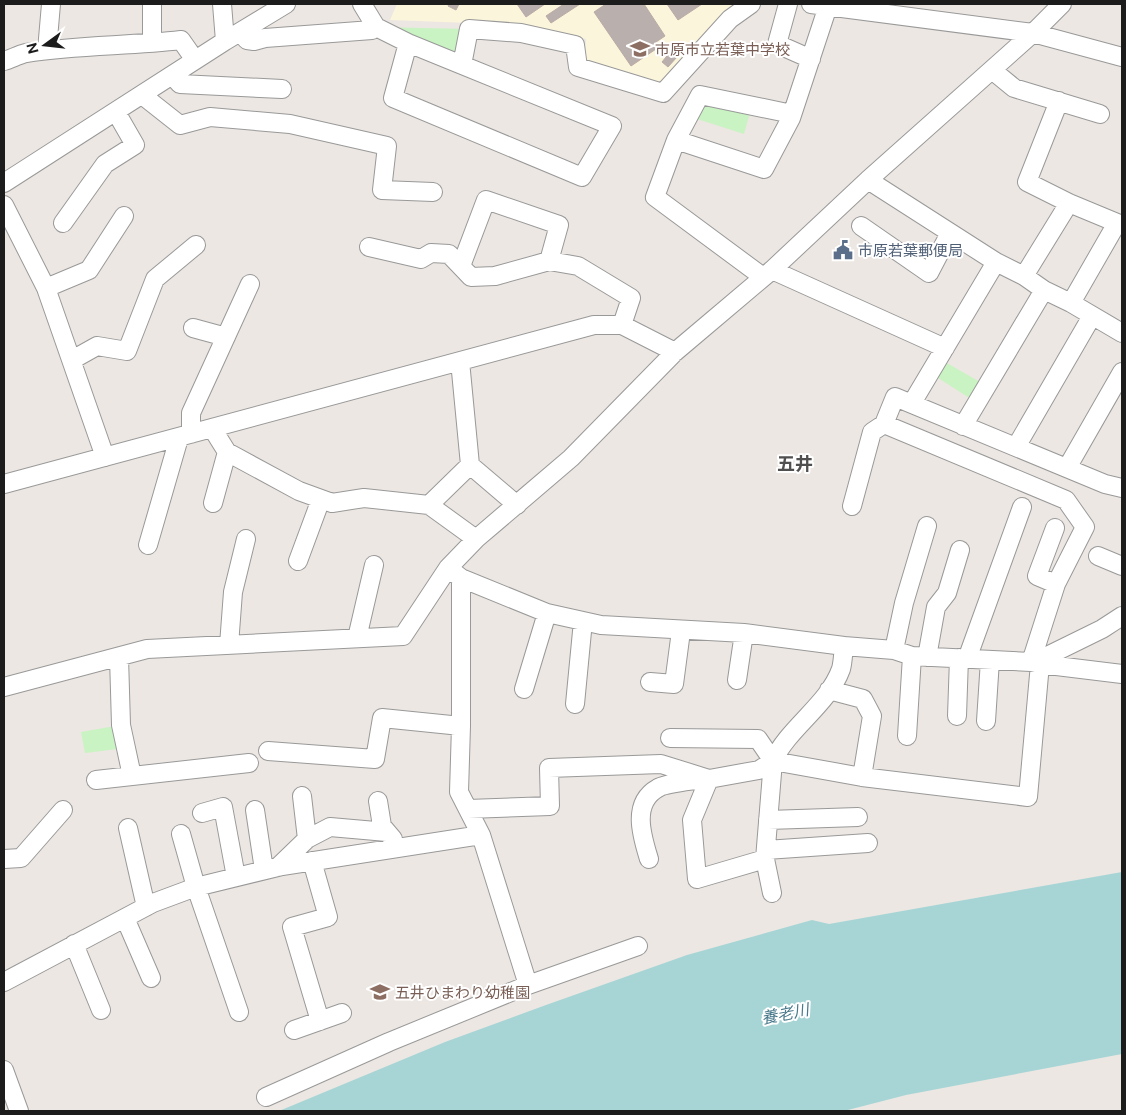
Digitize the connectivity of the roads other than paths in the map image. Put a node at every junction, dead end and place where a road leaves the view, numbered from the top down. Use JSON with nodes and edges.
{"nodes":[{"id":1,"x":51,"y":4,"type":"edge"},
{"id":2,"x":152,"y":4,"type":"edge"},
{"id":3,"x":222,"y":4,"type":"edge"},
{"id":4,"x":286,"y":4,"type":"edge"},
{"id":5,"x":362,"y":4,"type":"edge"},
{"id":6,"x":751,"y":4,"type":"edge"},
{"id":7,"x":788,"y":4,"type":"edge"},
{"id":8,"x":1062,"y":4,"type":"edge"},
{"id":9,"x":819,"y":5,"type":"edge"},
{"id":10,"x":262,"y":12,"type":"edge"},
{"id":11,"x":376,"y":27,"type":"junction"},
{"id":12,"x":1033,"y":33,"type":"junction"},
{"id":13,"x":233,"y":36,"type":"junction"},
{"id":14,"x":152,"y":43,"type":"junction"},
{"id":15,"x":408,"y":43,"type":"junction"},
{"id":16,"x":46,"y":50,"type":"junction"},
{"id":17,"x":1122,"y":57,"type":"edge"},
{"id":18,"x":810,"y":59,"type":"junction"},
{"id":19,"x":195,"y":60,"type":"junction"},
{"id":20,"x":4,"y":61,"type":"edge"},
{"id":21,"x":462,"y":66,"type":"junction"},
{"id":22,"x":992,"y":70,"type":"junction"},
{"id":23,"x":172,"y":75,"type":"junction"},
{"id":24,"x":282,"y":89,"type":"dead end"},
{"id":25,"x":142,"y":95,"type":"junction"},
{"id":26,"x":1059,"y":101,"type":"junction"},
{"id":27,"x":116,"y":112,"type":"junction"},
{"id":28,"x":792,"y":114,"type":"junction"},
{"id":29,"x":1100,"y":114,"type":"dead end"},
{"id":30,"x":676,"y":140,"type":"junction"},
{"id":31,"x":868,"y":180,"type":"junction"},
{"id":32,"x":4,"y":183,"type":"edge"},
{"id":33,"x":432,"y":192,"type":"dead end"},
{"id":34,"x":1069,"y":203,"type":"junction"},
{"id":35,"x":4,"y":205,"type":"edge"},
{"id":36,"x":124,"y":216,"type":"dead end"},
{"id":37,"x":63,"y":223,"type":"dead end"},
{"id":38,"x":1120,"y":224,"type":"edge"},
{"id":39,"x":861,"y":226,"type":"dead end"},
{"id":40,"x":950,"y":233,"type":"junction"},
{"id":41,"x":196,"y":245,"type":"dead end"},
{"id":42,"x":369,"y":247,"type":"dead end"},
{"id":43,"x":549,"y":261,"type":"junction"},
{"id":44,"x":996,"y":262,"type":"junction"},
{"id":45,"x":461,"y":266,"type":"junction"},
{"id":46,"x":767,"y":274,"type":"junction"},
{"id":47,"x":1024,"y":276,"type":"junction"},
{"id":48,"x":250,"y":284,"type":"dead end"},
{"id":49,"x":46,"y":288,"type":"junction"},
{"id":50,"x":1044,"y":290,"type":"junction"},
{"id":51,"x":1071,"y":303,"type":"junction"},
{"id":52,"x":1092,"y":316,"type":"junction"},
{"id":53,"x":622,"y":324,"type":"junction"},
{"id":54,"x":1120,"y":327,"type":"edge"},
{"id":55,"x":193,"y":328,"type":"dead end"},
{"id":56,"x":226,"y":337,"type":"junction"},
{"id":57,"x":944,"y":348,"type":"junction"},
{"id":58,"x":675,"y":352,"type":"junction"},
{"id":59,"x":72,"y":360,"type":"junction"},
{"id":60,"x":460,"y":361,"type":"junction"},
{"id":61,"x":1122,"y":372,"type":"edge"},
{"id":62,"x":912,"y":403,"type":"junction"},
{"id":63,"x":884,"y":424,"type":"junction"},
{"id":64,"x":963,"y":426,"type":"junction"},
{"id":65,"x":212,"y":428,"type":"junction"},
{"id":66,"x":185,"y":436,"type":"junction"},
{"id":67,"x":1016,"y":447,"type":"junction"},
{"id":68,"x":227,"y":452,"type":"junction"},
{"id":69,"x":105,"y":457,"type":"junction"},
{"id":70,"x":470,"y":465,"type":"junction"},
{"id":71,"x":1067,"y":468,"type":"junction"},
{"id":72,"x":4,"y":484,"type":"edge"},
{"id":73,"x":1122,"y":488,"type":"edge"},
{"id":74,"x":321,"y":499,"type":"junction"},
{"id":75,"x":213,"y":503,"type":"dead end"},
{"id":76,"x":428,"y":505,"type":"junction"},
{"id":77,"x":517,"y":505,"type":"junction"},
{"id":78,"x":852,"y":506,"type":"dead end"},
{"id":79,"x":1022,"y":507,"type":"dead end"},
{"id":80,"x":927,"y":526,"type":"dead end"},
{"id":81,"x":1055,"y":528,"type":"dead end"},
{"id":82,"x":246,"y":539,"type":"dead end"},
{"id":83,"x":476,"y":539,"type":"junction"},
{"id":84,"x":148,"y":545,"type":"dead end"},
{"id":85,"x":960,"y":550,"type":"dead end"},
{"id":86,"x":1098,"y":556,"type":"dead end"},
{"id":87,"x":298,"y":561,"type":"dead end"},
{"id":88,"x":374,"y":565,"type":"dead end"},
{"id":89,"x":1122,"y":566,"type":"edge"},
{"id":90,"x":454,"y":573,"type":"junction"},
{"id":91,"x":1056,"y":584,"type":"junction"},
{"id":92,"x":547,"y":613,"type":"junction"},
{"id":93,"x":1122,"y":616,"type":"edge"},
{"id":94,"x":583,"y":621,"type":"junction"},
{"id":95,"x":681,"y":630,"type":"junction"},
{"id":96,"x":744,"y":633,"type":"junction"},
{"id":97,"x":357,"y":638,"type":"junction"},
{"id":98,"x":229,"y":645,"type":"junction"},
{"id":99,"x":844,"y":646,"type":"junction"},
{"id":100,"x":894,"y":650,"type":"junction"},
{"id":101,"x":920,"y":656,"type":"junction"},
{"id":102,"x":119,"y":657,"type":"junction"},
{"id":103,"x":963,"y":658,"type":"junction"},
{"id":104,"x":990,"y":660,"type":"junction"},
{"id":105,"x":1035,"y":663,"type":"junction"},
{"id":106,"x":1122,"y":674,"type":"edge"},
{"id":107,"x":737,"y":680,"type":"dead end"},
{"id":108,"x":650,"y":682,"type":"dead end"},
{"id":109,"x":4,"y":687,"type":"edge"},
{"id":110,"x":524,"y":689,"type":"dead end"},
{"id":111,"x":830,"y":690,"type":"junction"},
{"id":112,"x":575,"y":704,"type":"dead end"},
{"id":113,"x":957,"y":716,"type":"dead end"},
{"id":114,"x":986,"y":722,"type":"dead end"},
{"id":115,"x":461,"y":726,"type":"junction"},
{"id":116,"x":907,"y":736,"type":"dead end"},
{"id":117,"x":670,"y":738,"type":"dead end"},
{"id":118,"x":268,"y":751,"type":"dead end"},
{"id":119,"x":773,"y":761,"type":"junction"},
{"id":120,"x":249,"y":763,"type":"dead end"},
{"id":121,"x":132,"y":776,"type":"junction"},
{"id":122,"x":862,"y":777,"type":"junction"},
{"id":123,"x":709,"y":779,"type":"junction"},
{"id":124,"x":96,"y":780,"type":"dead end"},
{"id":125,"x":302,"y":796,"type":"dead end"},
{"id":126,"x":378,"y":801,"type":"dead end"},
{"id":127,"x":468,"y":809,"type":"junction"},
{"id":128,"x":63,"y":810,"type":"dead end"},
{"id":129,"x":255,"y":810,"type":"dead end"},
{"id":130,"x":202,"y":813,"type":"dead end"},
{"id":131,"x":858,"y":817,"type":"dead end"},
{"id":132,"x":768,"y":820,"type":"junction"},
{"id":133,"x":128,"y":828,"type":"dead end"},
{"id":134,"x":387,"y":832,"type":"junction"},
{"id":135,"x":181,"y":834,"type":"dead end"},
{"id":136,"x":481,"y":835,"type":"junction"},
{"id":137,"x":307,"y":839,"type":"junction"},
{"id":138,"x":868,"y":843,"type":"dead end"},
{"id":139,"x":400,"y":848,"type":"junction"},
{"id":140,"x":765,"y":854,"type":"junction"},
{"id":141,"x":4,"y":859,"type":"edge"},
{"id":142,"x":649,"y":859,"type":"dead end"},
{"id":143,"x":312,"y":861,"type":"junction"},
{"id":144,"x":271,"y":868,"type":"junction"},
{"id":145,"x":236,"y":877,"type":"junction"},
{"id":146,"x":196,"y":887,"type":"junction"},
{"id":147,"x":772,"y":893,"type":"dead end"},
{"id":148,"x":146,"y":907,"type":"junction"},
{"id":149,"x":125,"y":918,"type":"junction"},
{"id":150,"x":74,"y":944,"type":"junction"},
{"id":151,"x":638,"y":946,"type":"dead end"},
{"id":152,"x":151,"y":978,"type":"dead end"},
{"id":153,"x":4,"y":982,"type":"edge"},
{"id":154,"x":528,"y":985,"type":"junction"},
{"id":155,"x":101,"y":1010,"type":"dead end"},
{"id":156,"x":239,"y":1012,"type":"dead end"},
{"id":157,"x":342,"y":1013,"type":"dead end"},
{"id":158,"x":320,"y":1021,"type":"junction"},
{"id":159,"x":294,"y":1030,"type":"dead end"},
{"id":160,"x":4,"y":1070,"type":"edge"},
{"id":161,"x":266,"y":1097,"type":"dead end"},
{"id":162,"x":19,"y":1111,"type":"edge"}],
"edges":[{"from":1,"to":16,"type":"street"},
{"from":2,"to":14,"type":"street"},
{"from":3,"to":13,"type":"street"},
{"from":4,"to":10,"type":"street"},
{"from":5,"to":11,"type":"street"},
{"from":6,"to":21,"type":"street"},
{"from":7,"to":18,"type":"street"},
{"from":8,"to":12,"type":"street"},
{"from":9,"to":12,"type":"street"},
{"from":9,"to":18,"type":"street"},
{"from":10,"to":13,"type":"street"},
{"from":11,"to":13,"type":"street"},
{"from":11,"to":15,"type":"street"},
{"from":12,"to":17,"type":"street"},
{"from":12,"to":22,"type":"street"},
{"from":13,"to":19,"type":"street"},
{"from":14,"to":16,"type":"street"},
{"from":14,"to":19,"type":"street"},
{"from":15,"to":21,"type":"street"},
{"from":15,"to":21,"type":"street"},
{"from":16,"to":20,"type":"street"},
{"from":18,"to":28,"type":"street"},
{"from":19,"to":23,"type":"street"},
{"from":22,"to":26,"type":"street"},
{"from":22,"to":31,"type":"street"},
{"from":23,"to":24,"type":"street"},
{"from":23,"to":25,"type":"street"},
{"from":25,"to":27,"type":"street"},
{"from":25,"to":33,"type":"street"},
{"from":26,"to":29,"type":"street"},
{"from":26,"to":34,"type":"street"},
{"from":27,"to":32,"type":"street"},
{"from":27,"to":37,"type":"street"},
{"from":28,"to":30,"type":"street"},
{"from":28,"to":30,"type":"street"},
{"from":30,"to":46,"type":"street"},
{"from":31,"to":40,"type":"street"},
{"from":31,"to":46,"type":"street"},
{"from":34,"to":38,"type":"street"},
{"from":34,"to":47,"type":"street"},
{"from":35,"to":49,"type":"street"},
{"from":36,"to":49,"type":"street"},
{"from":38,"to":51,"type":"street"},
{"from":39,"to":40,"type":"street"},
{"from":40,"to":44,"type":"street"},
{"from":41,"to":59,"type":"street"},
{"from":42,"to":45,"type":"street"},
{"from":43,"to":45,"type":"street"},
{"from":43,"to":45,"type":"street"},
{"from":43,"to":53,"type":"street"},
{"from":44,"to":47,"type":"street"},
{"from":44,"to":57,"type":"street"},
{"from":46,"to":57,"type":"street"},
{"from":46,"to":58,"type":"street"},
{"from":47,"to":50,"type":"street"},
{"from":48,"to":56,"type":"street"},
{"from":49,"to":59,"type":"street"},
{"from":50,"to":51,"type":"street"},
{"from":50,"to":64,"type":"street"},
{"from":51,"to":52,"type":"street"},
{"from":52,"to":54,"type":"street"},
{"from":52,"to":67,"type":"street"},
{"from":53,"to":58,"type":"street"},
{"from":53,"to":60,"type":"street"},
{"from":55,"to":56,"type":"street"},
{"from":56,"to":66,"type":"street"},
{"from":57,"to":62,"type":"street"},
{"from":58,"to":77,"type":"street"},
{"from":59,"to":69,"type":"street"},
{"from":60,"to":65,"type":"street"},
{"from":60,"to":70,"type":"street"},
{"from":61,"to":71,"type":"street"},
{"from":62,"to":63,"type":"street"},
{"from":62,"to":64,"type":"street"},
{"from":63,"to":78,"type":"street"},
{"from":63,"to":91,"type":"street"},
{"from":64,"to":67,"type":"street"},
{"from":65,"to":66,"type":"street"},
{"from":65,"to":68,"type":"street"},
{"from":66,"to":69,"type":"street"},
{"from":66,"to":84,"type":"street"},
{"from":67,"to":71,"type":"street"},
{"from":68,"to":74,"type":"street"},
{"from":68,"to":75,"type":"street"},
{"from":69,"to":72,"type":"street"},
{"from":70,"to":76,"type":"street"},
{"from":70,"to":77,"type":"street"},
{"from":71,"to":73,"type":"street"},
{"from":74,"to":76,"type":"street"},
{"from":74,"to":87,"type":"street"},
{"from":76,"to":83,"type":"street"},
{"from":77,"to":83,"type":"street"},
{"from":79,"to":103,"type":"street"},
{"from":80,"to":100,"type":"street"},
{"from":81,"to":91,"type":"street"},
{"from":82,"to":98,"type":"street"},
{"from":83,"to":90,"type":"street"},
{"from":85,"to":101,"type":"street"},
{"from":86,"to":89,"type":"street"},
{"from":88,"to":97,"type":"street"},
{"from":90,"to":92,"type":"street"},
{"from":90,"to":97,"type":"street"},
{"from":90,"to":115,"type":"street"},
{"from":91,"to":105,"type":"street"},
{"from":92,"to":94,"type":"street"},
{"from":92,"to":110,"type":"street"},
{"from":93,"to":105,"type":"street"},
{"from":94,"to":95,"type":"street"},
{"from":94,"to":112,"type":"street"},
{"from":95,"to":96,"type":"street"},
{"from":95,"to":108,"type":"street"},
{"from":96,"to":99,"type":"street"},
{"from":96,"to":107,"type":"street"},
{"from":97,"to":98,"type":"street"},
{"from":98,"to":102,"type":"street"},
{"from":99,"to":100,"type":"street"},
{"from":99,"to":111,"type":"street"},
{"from":100,"to":101,"type":"street"},
{"from":101,"to":103,"type":"street"},
{"from":101,"to":116,"type":"street"},
{"from":102,"to":109,"type":"street"},
{"from":102,"to":121,"type":"street"},
{"from":103,"to":104,"type":"street"},
{"from":103,"to":113,"type":"street"},
{"from":104,"to":105,"type":"street"},
{"from":104,"to":114,"type":"street"},
{"from":105,"to":106,"type":"street"},
{"from":105,"to":122,"type":"street"},
{"from":111,"to":119,"type":"street"},
{"from":111,"to":122,"type":"street"},
{"from":115,"to":118,"type":"street"},
{"from":115,"to":127,"type":"street"},
{"from":117,"to":119,"type":"street"},
{"from":119,"to":122,"type":"street"},
{"from":119,"to":123,"type":"street"},
{"from":119,"to":132,"type":"street"},
{"from":120,"to":121,"type":"street"},
{"from":121,"to":124,"type":"street"},
{"from":123,"to":127,"type":"street"},
{"from":123,"to":140,"type":"street"},
{"from":123,"to":142,"type":"street"},
{"from":125,"to":137,"type":"street"},
{"from":126,"to":134,"type":"street"},
{"from":127,"to":136,"type":"street"},
{"from":128,"to":141,"type":"street"},
{"from":129,"to":144,"type":"street"},
{"from":130,"to":145,"type":"street"},
{"from":131,"to":132,"type":"street"},
{"from":132,"to":140,"type":"street"},
{"from":133,"to":148,"type":"street"},
{"from":134,"to":137,"type":"street"},
{"from":134,"to":139,"type":"street"},
{"from":135,"to":146,"type":"street"},
{"from":136,"to":139,"type":"street"},
{"from":136,"to":154,"type":"street"},
{"from":137,"to":144,"type":"street"},
{"from":138,"to":140,"type":"street"},
{"from":139,"to":143,"type":"street"},
{"from":140,"to":147,"type":"street"},
{"from":143,"to":144,"type":"street"},
{"from":143,"to":158,"type":"street"},
{"from":144,"to":145,"type":"street"},
{"from":145,"to":146,"type":"street"},
{"from":146,"to":148,"type":"street"},
{"from":146,"to":156,"type":"street"},
{"from":148,"to":149,"type":"street"},
{"from":149,"to":150,"type":"street"},
{"from":149,"to":152,"type":"street"},
{"from":150,"to":153,"type":"street"},
{"from":150,"to":155,"type":"street"},
{"from":151,"to":154,"type":"street"},
{"from":154,"to":161,"type":"street"},
{"from":157,"to":158,"type":"street"},
{"from":158,"to":159,"type":"street"},
{"from":160,"to":162,"type":"street"}]}
